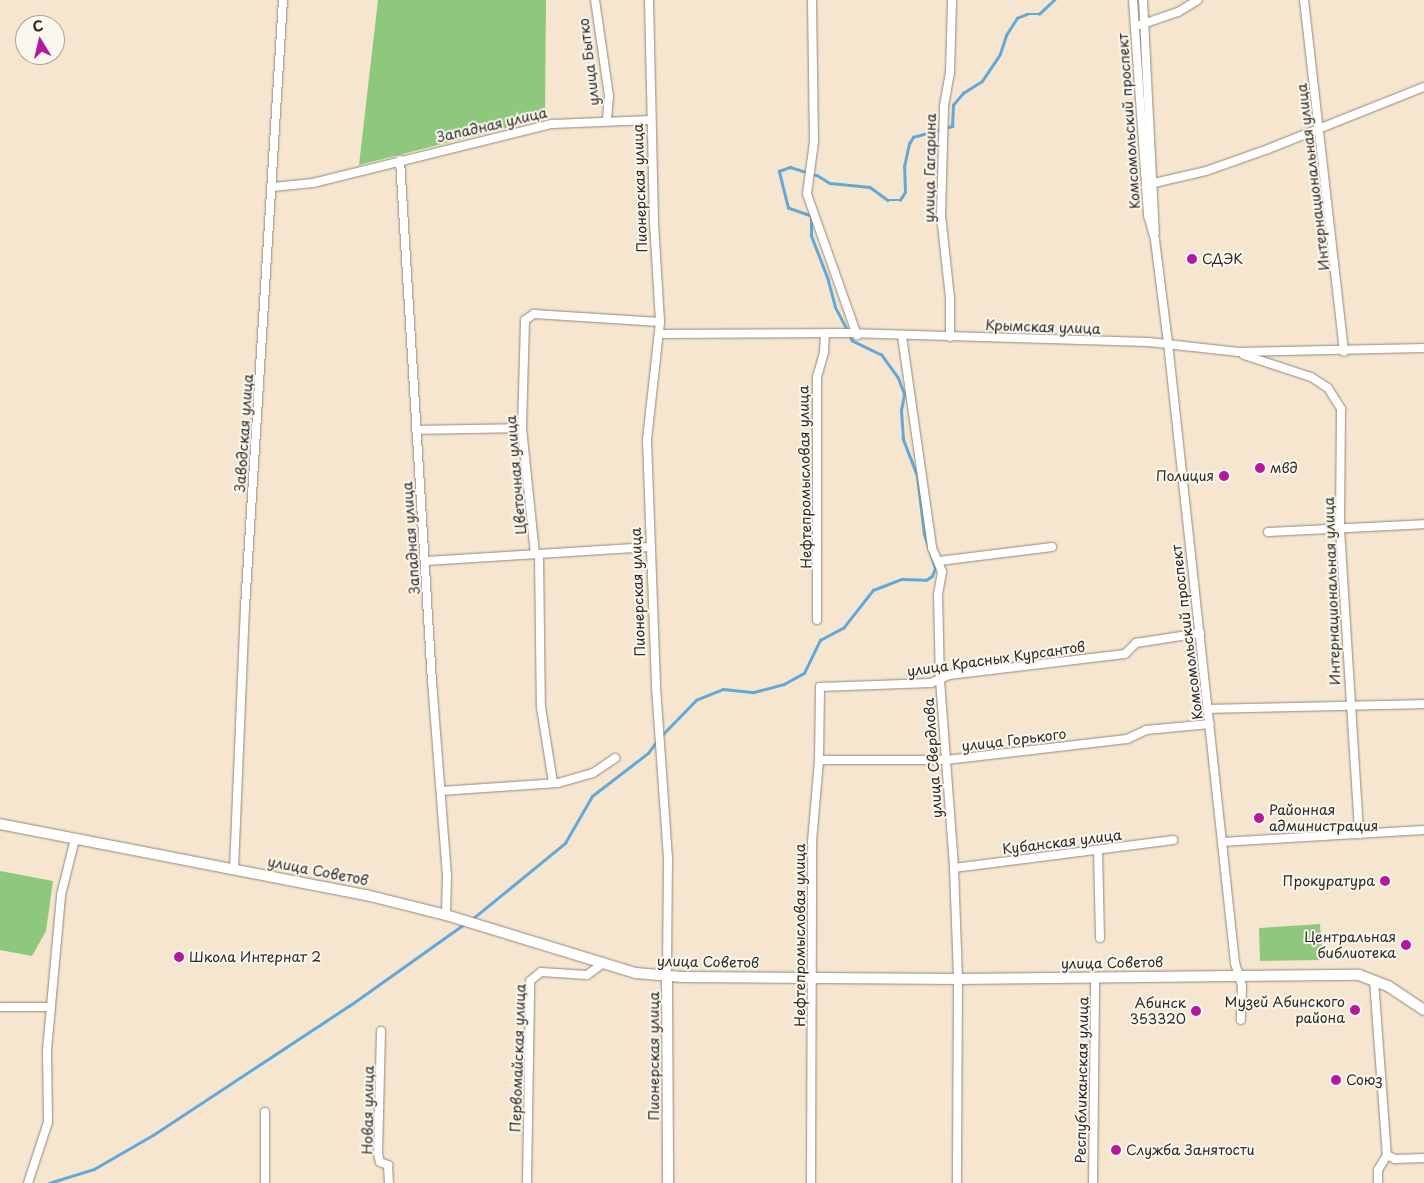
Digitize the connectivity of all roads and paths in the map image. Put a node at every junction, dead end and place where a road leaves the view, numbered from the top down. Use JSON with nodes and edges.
{"nodes":[{"id":1,"x":283,"y":0,"type":"edge"},
{"id":2,"x":594,"y":0,"type":"edge"},
{"id":3,"x":649,"y":0,"type":"edge"},
{"id":4,"x":812,"y":0,"type":"edge"},
{"id":5,"x":952,"y":0,"type":"edge"},
{"id":6,"x":1133,"y":0,"type":"edge"},
{"id":7,"x":1143,"y":0,"type":"edge"},
{"id":8,"x":1198,"y":0,"type":"edge"},
{"id":9,"x":1304,"y":0,"type":"edge"},
{"id":10,"x":1144,"y":24,"type":"junction"},
{"id":11,"x":1135,"y":26,"type":"junction"},
{"id":12,"x":1424,"y":87,"type":"edge"},
{"id":13,"x":651,"y":120,"type":"junction"},
{"id":14,"x":607,"y":121,"type":"junction"},
{"id":15,"x":1321,"y":128,"type":"junction"},
{"id":16,"x":400,"y":160,"type":"junction"},
{"id":17,"x":1154,"y":183,"type":"junction"},
{"id":18,"x":273,"y":187,"type":"junction"},
{"id":19,"x":1155,"y":240,"type":"junction"},
{"id":20,"x":660,"y":322,"type":"junction"},
{"id":21,"x":660,"y":334,"type":"junction"},
{"id":22,"x":825,"y":334,"type":"junction"},
{"id":23,"x":857,"y":335,"type":"junction"},
{"id":24,"x":902,"y":336,"type":"junction"},
{"id":25,"x":950,"y":337,"type":"junction"},
{"id":26,"x":1168,"y":343,"type":"junction"},
{"id":27,"x":1424,"y":348,"type":"edge"},
{"id":28,"x":1238,"y":352,"type":"junction"},
{"id":29,"x":1344,"y":352,"type":"junction"},
{"id":30,"x":522,"y":428,"type":"junction"},
{"id":31,"x":416,"y":430,"type":"junction"},
{"id":32,"x":1424,"y":524,"type":"edge"},
{"id":33,"x":1340,"y":529,"type":"junction"},
{"id":34,"x":1268,"y":532,"type":"dead end"},
{"id":35,"x":650,"y":547,"type":"junction"},
{"id":36,"x":1052,"y":547,"type":"dead end"},
{"id":37,"x":537,"y":554,"type":"junction"},
{"id":38,"x":939,"y":560,"type":"junction"},
{"id":39,"x":426,"y":561,"type":"junction"},
{"id":40,"x":817,"y":620,"type":"dead end"},
{"id":41,"x":1200,"y":633,"type":"junction"},
{"id":42,"x":940,"y":680,"type":"junction"},
{"id":43,"x":820,"y":687,"type":"joint"},
{"id":44,"x":1349,"y":704,"type":"junction"},
{"id":45,"x":1424,"y":704,"type":"edge"},
{"id":46,"x":1209,"y":709,"type":"junction"},
{"id":47,"x":1210,"y":724,"type":"junction"},
{"id":48,"x":615,"y":758,"type":"dead end"},
{"id":49,"x":819,"y":760,"type":"junction"},
{"id":50,"x":946,"y":760,"type":"junction"},
{"id":51,"x":553,"y":784,"type":"junction"},
{"id":52,"x":441,"y":791,"type":"junction"},
{"id":53,"x":0,"y":824,"type":"edge"},
{"id":54,"x":1424,"y":830,"type":"edge"},
{"id":55,"x":1359,"y":834,"type":"junction"},
{"id":56,"x":75,"y":839,"type":"junction"},
{"id":57,"x":1173,"y":840,"type":"dead end"},
{"id":58,"x":1222,"y":842,"type":"junction"},
{"id":59,"x":1098,"y":850,"type":"junction"},
{"id":60,"x":234,"y":868,"type":"junction"},
{"id":61,"x":954,"y":868,"type":"junction"},
{"id":62,"x":446,"y":915,"type":"junction"},
{"id":63,"x":1100,"y":938,"type":"dead end"},
{"id":64,"x":601,"y":965,"type":"junction"},
{"id":65,"x":667,"y":976,"type":"junction"},
{"id":66,"x":813,"y":976,"type":"junction"},
{"id":67,"x":1236,"y":976,"type":"junction"},
{"id":68,"x":958,"y":978,"type":"junction"},
{"id":69,"x":1095,"y":978,"type":"junction"},
{"id":70,"x":1374,"y":980,"type":"junction"},
{"id":71,"x":0,"y":1007,"type":"edge"},
{"id":72,"x":50,"y":1007,"type":"junction"},
{"id":73,"x":1424,"y":1010,"type":"edge"},
{"id":74,"x":1241,"y":1020,"type":"dead end"},
{"id":75,"x":381,"y":1031,"type":"dead end"},
{"id":76,"x":265,"y":1112,"type":"dead end"},
{"id":77,"x":1387,"y":1155,"type":"junction"},
{"id":78,"x":1424,"y":1158,"type":"edge"},
{"id":79,"x":28,"y":1183,"type":"edge"},
{"id":80,"x":265,"y":1183,"type":"edge"},
{"id":81,"x":389,"y":1183,"type":"edge"},
{"id":82,"x":528,"y":1183,"type":"edge"},
{"id":83,"x":668,"y":1183,"type":"edge"},
{"id":84,"x":811,"y":1183,"type":"edge"},
{"id":85,"x":957,"y":1183,"type":"edge"},
{"id":86,"x":1093,"y":1183,"type":"edge"},
{"id":87,"x":1378,"y":1183,"type":"edge"}],
"edges":[{"from":1,"to":18,"type":"street","name":"Заводская улица"},
{"from":2,"to":14,"type":"street","name":"улица Бытко"},
{"from":3,"to":13,"type":"street","name":"Пионерская улица"},
{"from":4,"to":23,"type":"street"},
{"from":5,"to":25,"type":"street","name":"улица Гагарина"},
{"from":6,"to":11,"type":"street","name":"Комсомольский проспект"},
{"from":7,"to":10,"type":"street","name":"Комсомольский проспект"},
{"from":8,"to":10,"type":"street"},
{"from":9,"to":15,"type":"street","name":"Интернациональная улица"},
{"from":10,"to":11,"type":"street"},
{"from":10,"to":17,"type":"street","name":"Комсомольский проспект"},
{"from":11,"to":19,"type":"street","name":"Комсомольский проспект"},
{"from":12,"to":15,"type":"street"},
{"from":13,"to":14,"type":"street","name":"Западная улица"},
{"from":13,"to":20,"type":"street","name":"Пионерская улица"},
{"from":14,"to":16,"type":"street","name":"Западная улица"},
{"from":15,"to":17,"type":"street"},
{"from":15,"to":29,"type":"street","name":"Интернациональная улица"},
{"from":16,"to":18,"type":"street","name":"Западная улица"},
{"from":16,"to":31,"type":"street","name":"Западная улица"},
{"from":17,"to":19,"type":"street","name":"Комсомольский проспект"},
{"from":18,"to":60,"type":"street","name":"Заводская улица"},
{"from":19,"to":26,"type":"street","name":"Комсомольский проспект"},
{"from":20,"to":21,"type":"street","name":"Пионерская улица"},
{"from":20,"to":30,"type":"street","name":"Цветочная улица"},
{"from":21,"to":22,"type":"street","name":"Крымская улица"},
{"from":21,"to":35,"type":"street","name":"Пионерская улица"},
{"from":22,"to":23,"type":"street","name":"Крымская улица"},
{"from":22,"to":40,"type":"street","name":"Нефтепромысловая улица"},
{"from":23,"to":24,"type":"street","name":"Крымская улица"},
{"from":24,"to":25,"type":"street","name":"Крымская улица"},
{"from":24,"to":38,"type":"street","name":"улица Свердлова"},
{"from":25,"to":26,"type":"street","name":"Крымская улица"},
{"from":26,"to":28,"type":"street","name":"Крымская улица"},
{"from":26,"to":41,"type":"street","name":"Комсомольский проспект"},
{"from":27,"to":29,"type":"street","name":"Крымская улица"},
{"from":28,"to":29,"type":"street","name":"Крымская улица"},
{"from":28,"to":33,"type":"street","name":"Интернациональная улица"},
{"from":30,"to":31,"type":"street"},
{"from":30,"to":37,"type":"street","name":"Цветочная улица"},
{"from":31,"to":39,"type":"street","name":"Западная улица"},
{"from":32,"to":33,"type":"street"},
{"from":33,"to":34,"type":"street"},
{"from":33,"to":44,"type":"street","name":"Интернациональная улица"},
{"from":35,"to":37,"type":"street"},
{"from":35,"to":65,"type":"street","name":"Пионерская улица"},
{"from":36,"to":38,"type":"street"},
{"from":37,"to":39,"type":"street"},
{"from":37,"to":51,"type":"street","name":"Цветочная улица"},
{"from":38,"to":42,"type":"street","name":"улица Свердлова"},
{"from":39,"to":52,"type":"street","name":"Западная улица"},
{"from":41,"to":42,"type":"street","name":"улица Красных Курсантов"},
{"from":41,"to":46,"type":"street","name":"Комсомольский проспект"},
{"from":42,"to":43,"type":"street","name":"улица Красных Курсантов"},
{"from":42,"to":50,"type":"street","name":"улица Свердлова"},
{"from":43,"to":49,"type":"street","name":"Нефтепромысловая улица"},
{"from":44,"to":45,"type":"street"},
{"from":44,"to":46,"type":"street"},
{"from":44,"to":55,"type":"street","name":"Интернациональная улица"},
{"from":46,"to":47,"type":"street","name":"Комсомольский проспект"},
{"from":47,"to":50,"type":"street","name":"улица Горького"},
{"from":47,"to":58,"type":"street","name":"Комсомольский проспект"},
{"from":48,"to":51,"type":"street"},
{"from":49,"to":50,"type":"street","name":"улица Горького"},
{"from":49,"to":66,"type":"street","name":"Нефтепромысловая улица"},
{"from":50,"to":61,"type":"street","name":"улица Свердлова"},
{"from":51,"to":52,"type":"street"},
{"from":52,"to":62,"type":"street","name":"Западная улица"},
{"from":53,"to":56,"type":"main road","name":"улица Советов"},
{"from":54,"to":55,"type":"street"},
{"from":55,"to":58,"type":"street"},
{"from":56,"to":60,"type":"main road","name":"улица Советов"},
{"from":56,"to":72,"type":"street"},
{"from":57,"to":59,"type":"street","name":"Кубанская улица"},
{"from":58,"to":67,"type":"street","name":"Комсомольский проспект"},
{"from":59,"to":61,"type":"street","name":"Кубанская улица"},
{"from":59,"to":63,"type":"street"},
{"from":60,"to":62,"type":"main road","name":"улица Советов"},
{"from":61,"to":68,"type":"street","name":"улица Свердлова"},
{"from":62,"to":64,"type":"main road","name":"улица Советов"},
{"from":64,"to":65,"type":"main road","name":"улица Советов"},
{"from":64,"to":82,"type":"street","name":"Первомайская улица"},
{"from":65,"to":66,"type":"main road","name":"улица Советов"},
{"from":65,"to":83,"type":"main road","name":"Пионерская улица"},
{"from":66,"to":68,"type":"main road","name":"улица Советов"},
{"from":66,"to":84,"type":"street","name":"Нефтепромысловая улица"},
{"from":67,"to":69,"type":"main road","name":"улица Советов"},
{"from":67,"to":70,"type":"main road","name":"улица Советов"},
{"from":67,"to":74,"type":"street","name":"Комсомольский проспект"},
{"from":68,"to":69,"type":"main road","name":"улица Советов"},
{"from":68,"to":85,"type":"street","name":"улица Свердлова"},
{"from":69,"to":86,"type":"street","name":"Республиканская улица"},
{"from":70,"to":73,"type":"main road","name":"улица Советов"},
{"from":70,"to":77,"type":"street"},
{"from":71,"to":72,"type":"street"},
{"from":72,"to":79,"type":"street"},
{"from":75,"to":81,"type":"street","name":"Новая улица"},
{"from":76,"to":80,"type":"street"},
{"from":77,"to":78,"type":"street"},
{"from":77,"to":87,"type":"street"}]}
